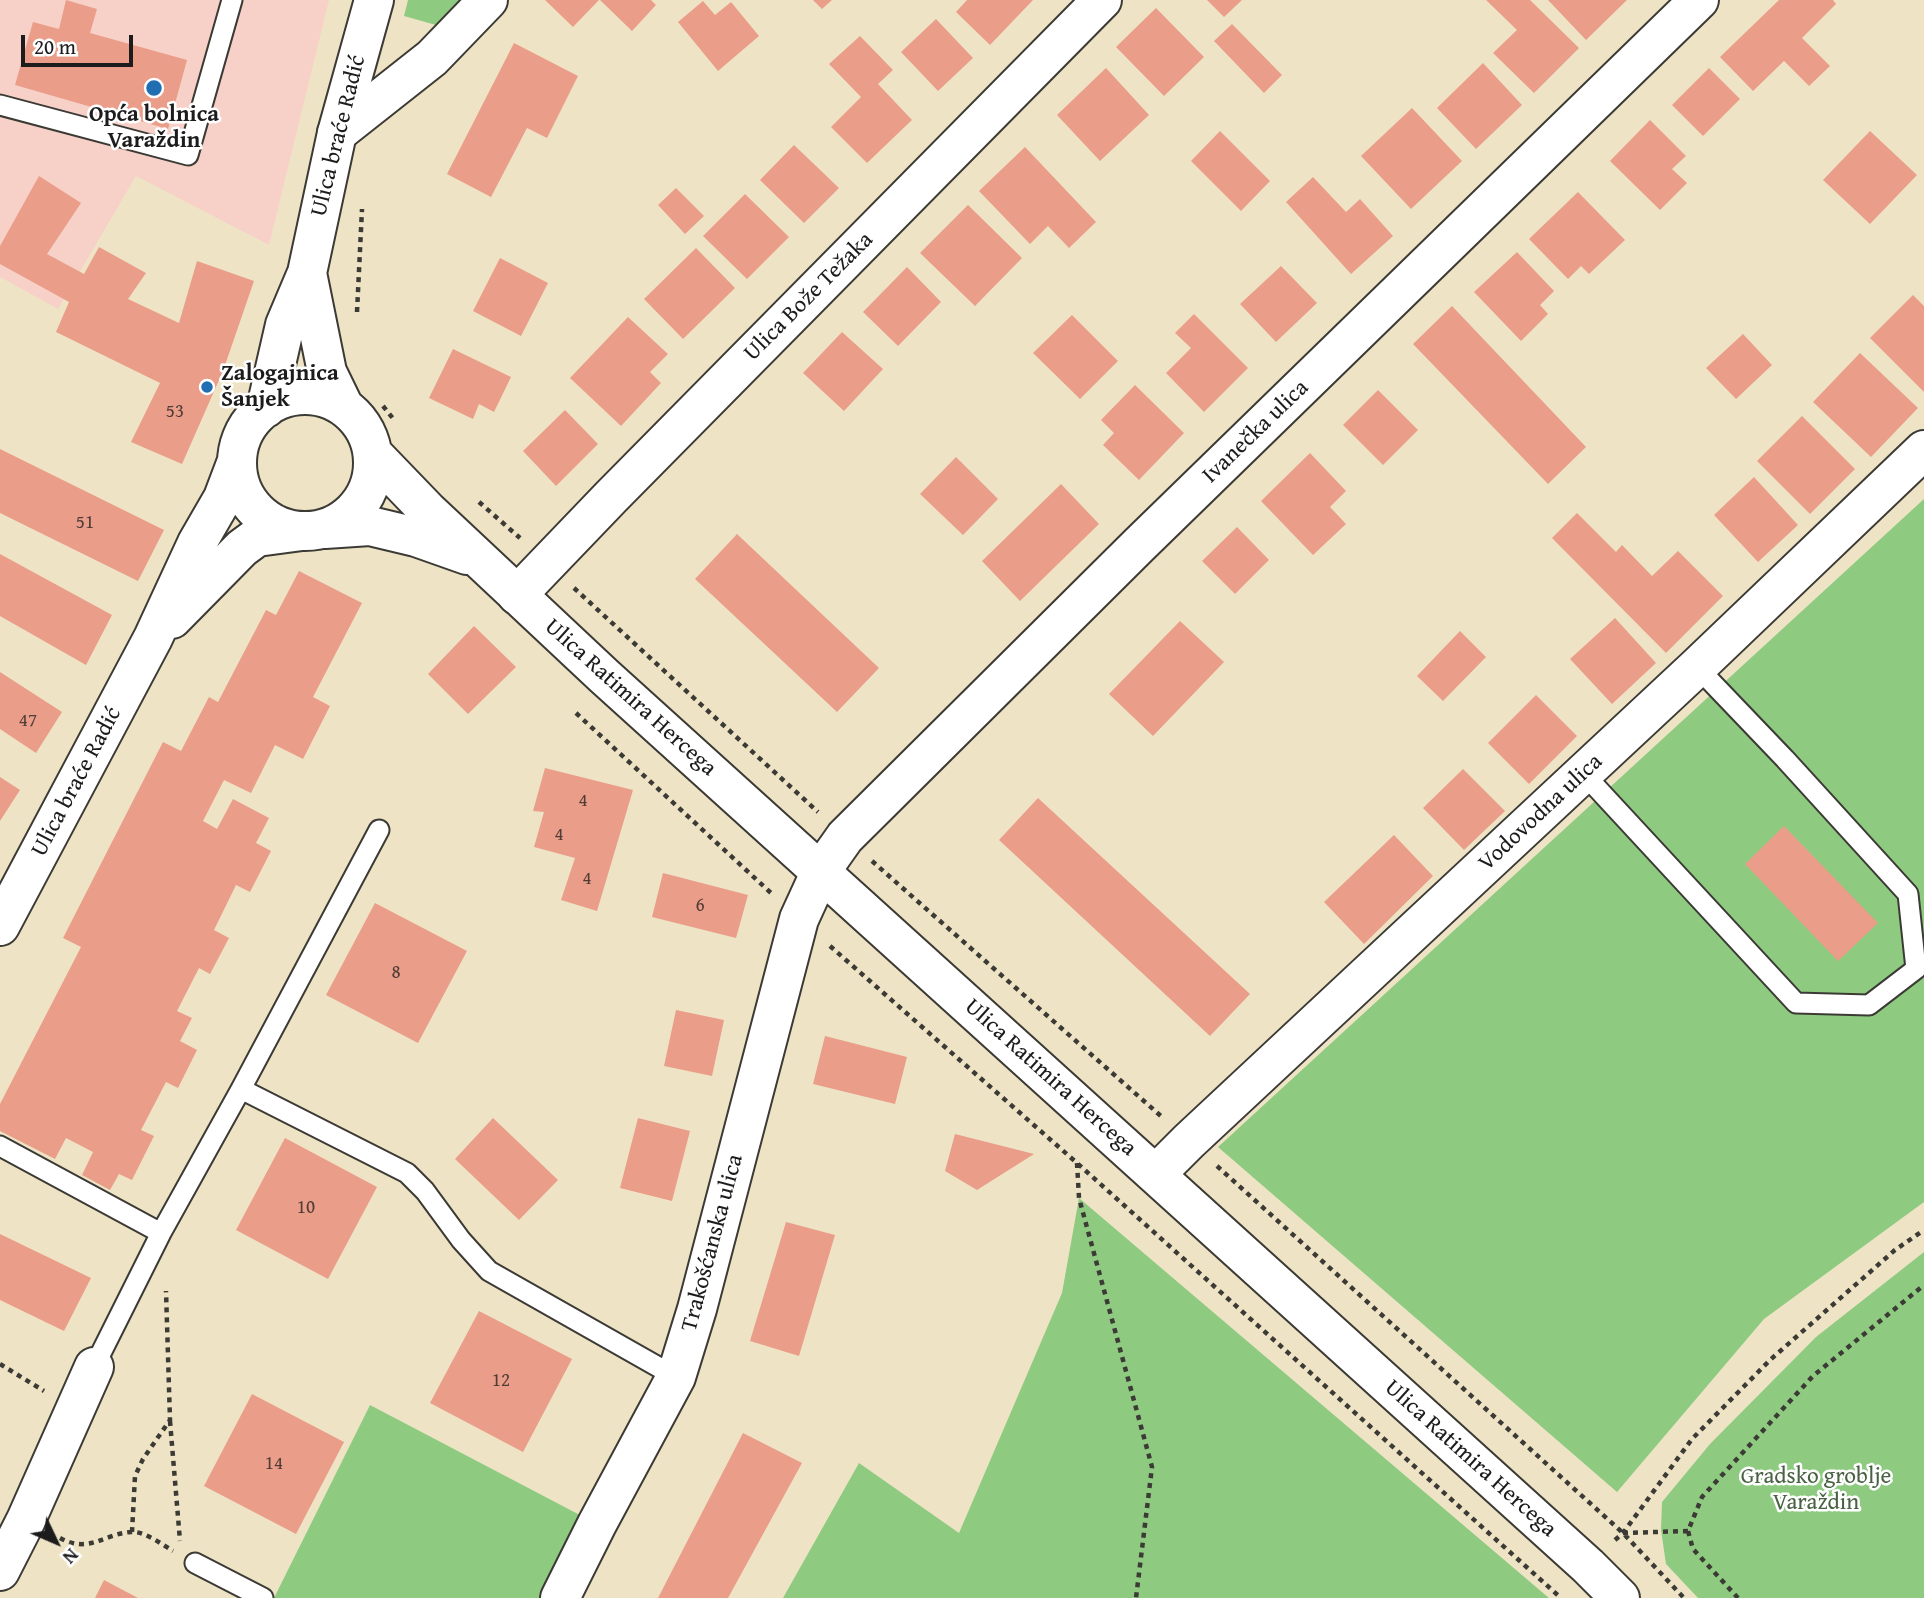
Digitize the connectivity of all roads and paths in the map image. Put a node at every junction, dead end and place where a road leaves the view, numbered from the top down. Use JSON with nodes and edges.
{"nodes":[{"id":1,"x":232,"y":0,"type":"edge"},
{"id":2,"x":374,"y":0,"type":"edge"},
{"id":3,"x":488,"y":0,"type":"edge"},
{"id":4,"x":1102,"y":0,"type":"edge"},
{"id":5,"x":1699,"y":0,"type":"edge"},
{"id":6,"x":0,"y":105,"type":"edge"},
{"id":7,"x":337,"y":133,"type":"junction"},
{"id":8,"x":362,"y":220,"type":"dead end"},
{"id":9,"x":307,"y":273,"type":"junction"},
{"id":10,"x":356,"y":316,"type":"dead end"},
{"id":11,"x":361,"y":401,"type":"junction"},
{"id":12,"x":267,"y":408,"type":"junction"},
{"id":13,"x":397,"y":422,"type":"dead end"},
{"id":14,"x":1924,"y":450,"type":"edge"},
{"id":15,"x":373,"y":454,"type":"junction"},
{"id":16,"x":237,"y":460,"type":"junction"},
{"id":17,"x":470,"y":494,"type":"dead end"},
{"id":18,"x":315,"y":530,"type":"junction"},
{"id":19,"x":529,"y":546,"type":"dead end"},
{"id":20,"x":479,"y":559,"type":"junction"},
{"id":21,"x":565,"y":580,"type":"dead end"},
{"id":22,"x":517,"y":595,"type":"junction"},
{"id":23,"x":153,"y":638,"type":"junction"},
{"id":24,"x":1697,"y":667,"type":"junction"},
{"id":25,"x":576,"y":713,"type":"dead end"},
{"id":26,"x":1583,"y":774,"type":"junction"},
{"id":27,"x":822,"y":815,"type":"dead end"},
{"id":28,"x":379,"y":830,"type":"dead end"},
{"id":29,"x":861,"y":852,"type":"dead end"},
{"id":30,"x":821,"y":871,"type":"junction"},
{"id":31,"x":771,"y":893,"type":"dead end"},
{"id":32,"x":0,"y":926,"type":"edge"},
{"id":33,"x":829,"y":946,"type":"dead end"},
{"id":34,"x":241,"y":1089,"type":"junction"},
{"id":35,"x":1163,"y":1118,"type":"dead end"},
{"id":36,"x":0,"y":1146,"type":"edge"},
{"id":37,"x":1208,"y":1158,"type":"dead end"},
{"id":38,"x":1077,"y":1163,"type":"junction"},
{"id":39,"x":1156,"y":1174,"type":"junction"},
{"id":40,"x":1924,"y":1230,"type":"edge"},
{"id":41,"x":161,"y":1233,"type":"junction"},
{"id":42,"x":166,"y":1284,"type":"dead end"},
{"id":43,"x":1924,"y":1285,"type":"edge"},
{"id":44,"x":0,"y":1364,"type":"edge"},
{"id":45,"x":94,"y":1367,"type":"joint"},
{"id":46,"x":676,"y":1377,"type":"junction"},
{"id":47,"x":46,"y":1393,"type":"dead end"},
{"id":48,"x":170,"y":1420,"type":"junction"},
{"id":49,"x":1688,"y":1531,"type":"junction"},
{"id":50,"x":132,"y":1532,"type":"junction"},
{"id":51,"x":1623,"y":1533,"type":"junction"},
{"id":52,"x":153,"y":1540,"type":"dead end"},
{"id":53,"x":180,"y":1542,"type":"dead end"},
{"id":54,"x":94,"y":1543,"type":"dead end"},
{"id":55,"x":195,"y":1563,"type":"dead end"},
{"id":56,"x":0,"y":1571,"type":"edge"},
{"id":57,"x":1558,"y":1597,"type":"edge"},
{"id":58,"x":262,"y":1598,"type":"edge"},
{"id":59,"x":560,"y":1598,"type":"edge"},
{"id":60,"x":1136,"y":1598,"type":"edge"},
{"id":61,"x":1620,"y":1598,"type":"edge"},
{"id":62,"x":1684,"y":1598,"type":"edge"},
{"id":63,"x":1738,"y":1598,"type":"edge"}],
"edges":[{"from":1,"to":6,"type":"lane"},
{"from":2,"to":7,"type":"street","name":"Ulica braće Radić"},
{"from":3,"to":7,"type":"street"},
{"from":4,"to":22,"type":"street","name":"Ulica Bože Težaka"},
{"from":5,"to":30,"type":"street","name":"Ivanečka ulica"},
{"from":7,"to":9,"type":"street","name":"Ulica braće Radić"},
{"from":8,"to":10,"type":"path"},
{"from":9,"to":11,"type":"street","name":"Ulica braće Radić"},
{"from":9,"to":12,"type":"street","name":"Ulica braće Radić"},
{"from":11,"to":12,"type":"street"},
{"from":11,"to":13,"type":"path"},
{"from":11,"to":15,"type":"street"},
{"from":12,"to":16,"type":"street"},
{"from":14,"to":24,"type":"street","name":"Vodovodna ulica"},
{"from":15,"to":18,"type":"street"},
{"from":15,"to":20,"type":"street","name":"Ulica Ratimira Hercega"},
{"from":16,"to":18,"type":"street"},
{"from":16,"to":23,"type":"street","name":"Ulica braće Radić"},
{"from":17,"to":19,"type":"path"},
{"from":18,"to":20,"type":"street","name":"Ulica Ratimira Hercega"},
{"from":18,"to":23,"type":"street","name":"Ulica braće Radić"},
{"from":20,"to":22,"type":"street","name":"Ulica Ratimira Hercega"},
{"from":21,"to":27,"type":"path"},
{"from":22,"to":30,"type":"street","name":"Ulica Ratimira Hercega"},
{"from":23,"to":32,"type":"street","name":"Ulica braće Radić"},
{"from":24,"to":26,"type":"street","name":"Vodovodna ulica"},
{"from":24,"to":26,"type":"lane"},
{"from":25,"to":31,"type":"path"},
{"from":26,"to":39,"type":"street","name":"Vodovodna ulica"},
{"from":28,"to":34,"type":"lane"},
{"from":29,"to":35,"type":"path"},
{"from":30,"to":39,"type":"street","name":"Ulica Ratimira Hercega"},
{"from":30,"to":46,"type":"street","name":"Trakošćanska ulica"},
{"from":33,"to":38,"type":"path"},
{"from":34,"to":41,"type":"lane"},
{"from":34,"to":46,"type":"lane"},
{"from":36,"to":41,"type":"lane"},
{"from":37,"to":51,"type":"path"},
{"from":38,"to":57,"type":"path"},
{"from":38,"to":60,"type":"path"},
{"from":39,"to":61,"type":"street","name":"Ulica Ratimira Hercega"},
{"from":40,"to":51,"type":"path"},
{"from":41,"to":45,"type":"lane"},
{"from":42,"to":48,"type":"path"},
{"from":43,"to":49,"type":"path"},
{"from":44,"to":47,"type":"path"},
{"from":45,"to":56,"type":"street"},
{"from":46,"to":59,"type":"street","name":"Trakošćanska ulica"},
{"from":48,"to":50,"type":"path"},
{"from":48,"to":53,"type":"path"},
{"from":49,"to":51,"type":"path"},
{"from":49,"to":63,"type":"path"},
{"from":50,"to":52,"type":"path"},
{"from":50,"to":54,"type":"path"},
{"from":51,"to":62,"type":"path"},
{"from":55,"to":58,"type":"lane"}]}
